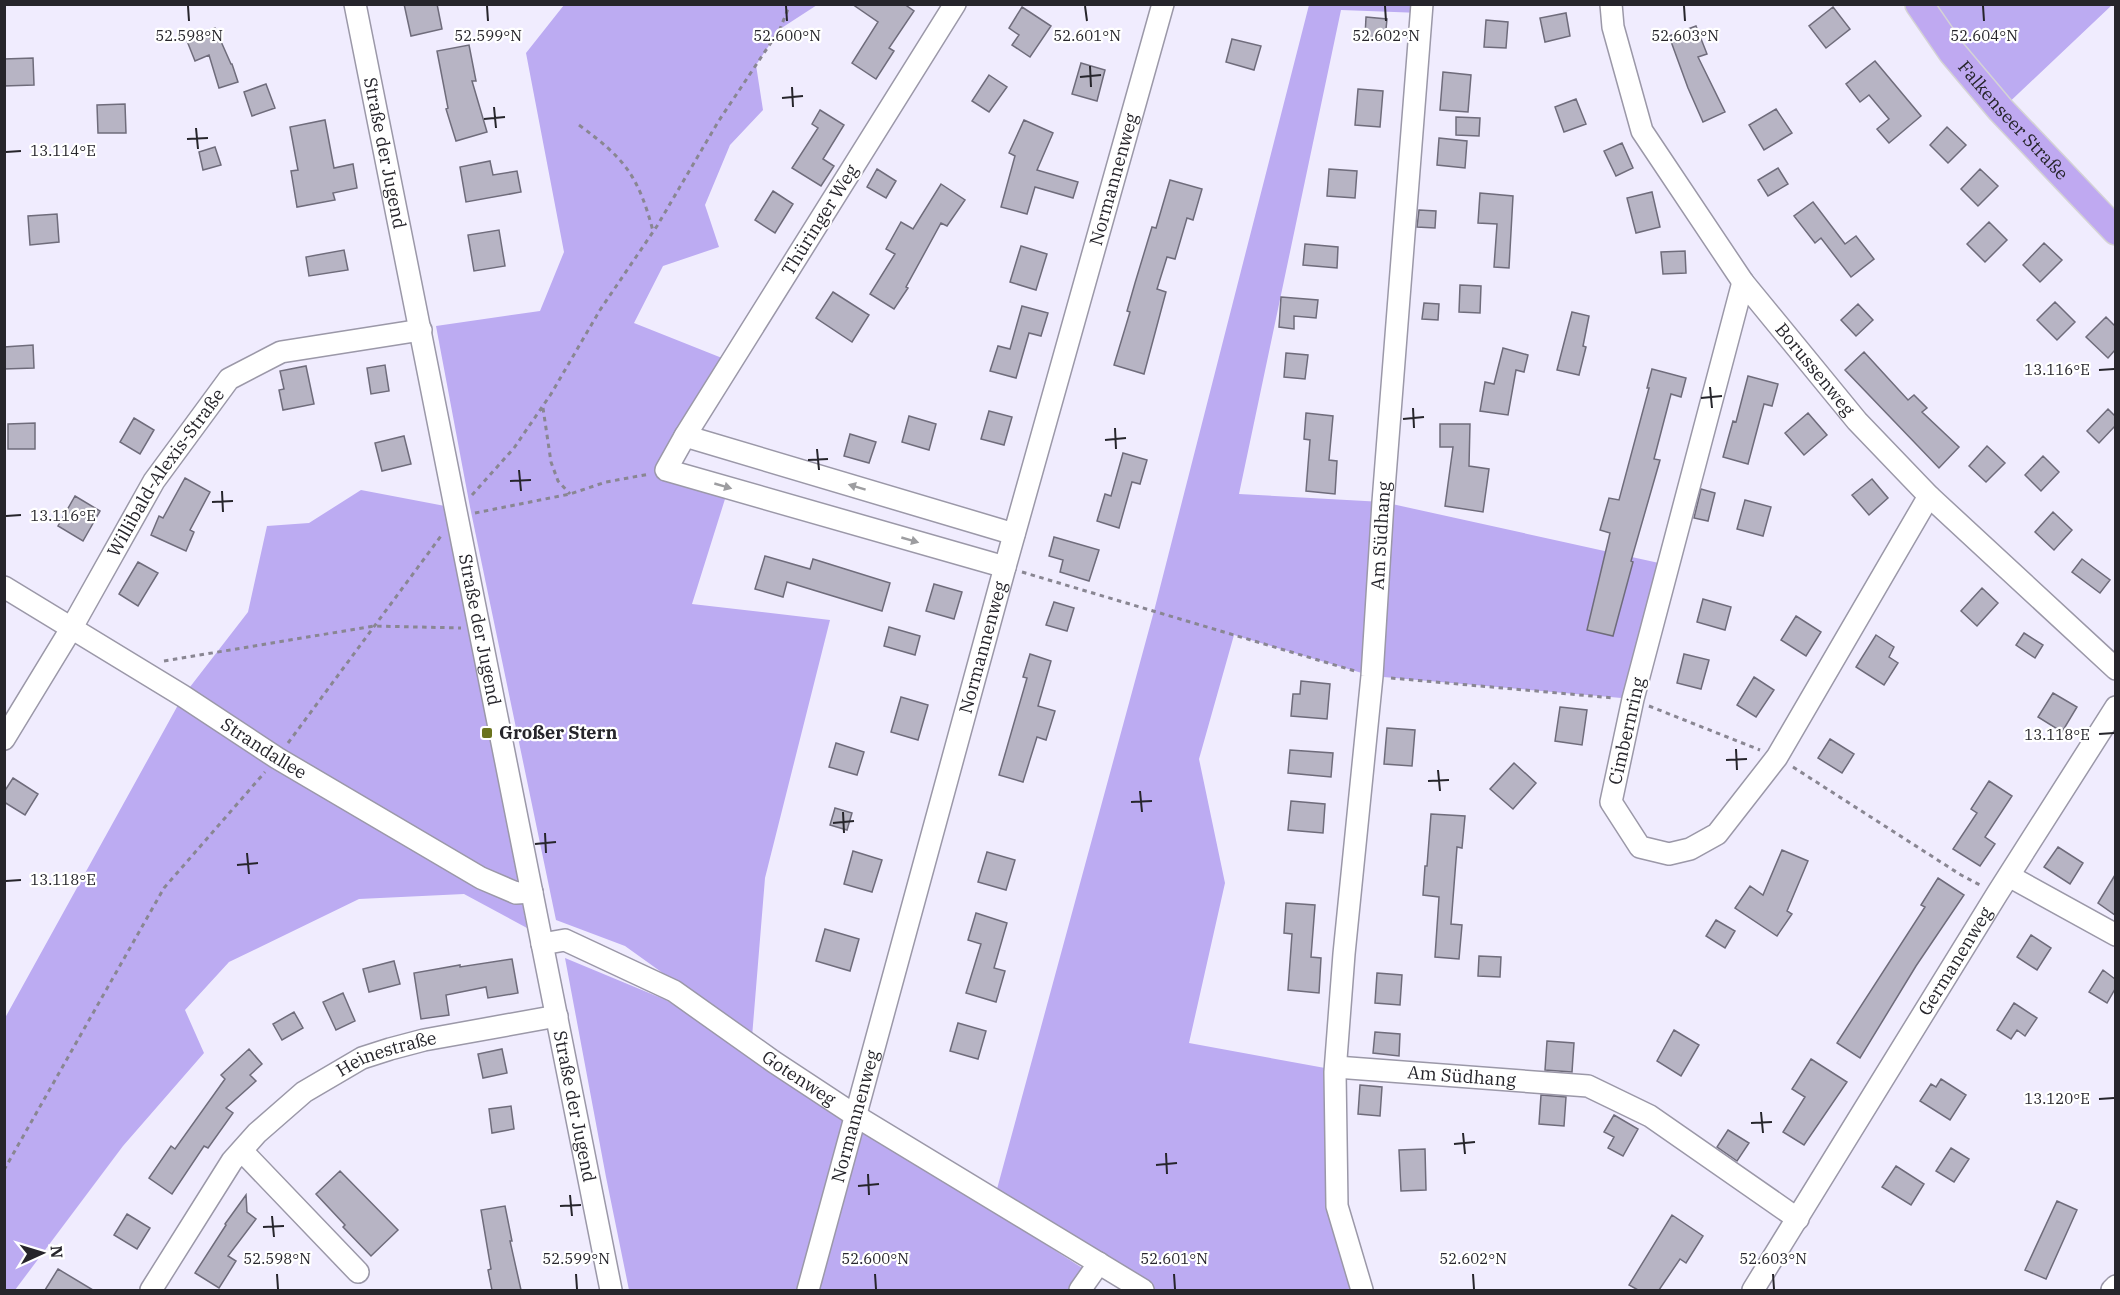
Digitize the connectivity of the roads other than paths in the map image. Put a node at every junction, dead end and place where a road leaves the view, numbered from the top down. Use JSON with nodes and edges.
{"nodes":[{"id":1,"x":355,"y":4,"type":"edge"},
{"id":2,"x":955,"y":4,"type":"edge"},
{"id":3,"x":1162,"y":4,"type":"edge"},
{"id":4,"x":1422,"y":4,"type":"edge"},
{"id":5,"x":1611,"y":4,"type":"edge"},
{"id":6,"x":1919,"y":4,"type":"edge"},
{"id":7,"x":2115,"y":231,"type":"edge"},
{"id":8,"x":1743,"y":282,"type":"junction"},
{"id":9,"x":421,"y":330,"type":"junction"},
{"id":10,"x":685,"y":436,"type":"junction"},
{"id":11,"x":1929,"y":496,"type":"junction"},
{"id":12,"x":1014,"y":534,"type":"junction"},
{"id":13,"x":1005,"y":567,"type":"junction"},
{"id":14,"x":4,"y":587,"type":"edge"},
{"id":15,"x":71,"y":629,"type":"junction"},
{"id":16,"x":2115,"y":669,"type":"edge"},
{"id":17,"x":2115,"y":708,"type":"edge"},
{"id":18,"x":4,"y":740,"type":"edge"},
{"id":19,"x":2009,"y":876,"type":"junction"},
{"id":20,"x":532,"y":892,"type":"junction"},
{"id":21,"x":2115,"y":935,"type":"edge"},
{"id":22,"x":542,"y":944,"type":"junction"},
{"id":23,"x":557,"y":1016,"type":"junction"},
{"id":24,"x":1336,"y":1067,"type":"junction"},
{"id":25,"x":856,"y":1116,"type":"junction"},
{"id":26,"x":242,"y":1151,"type":"junction"},
{"id":27,"x":1798,"y":1218,"type":"junction"},
{"id":28,"x":1099,"y":1263,"type":"junction"},
{"id":29,"x":358,"y":1272,"type":"dead end"},
{"id":30,"x":2115,"y":1286,"type":"edge"},
{"id":31,"x":151,"y":1290,"type":"edge"},
{"id":32,"x":611,"y":1290,"type":"edge"},
{"id":33,"x":808,"y":1290,"type":"edge"},
{"id":34,"x":1080,"y":1290,"type":"edge"},
{"id":35,"x":1143,"y":1290,"type":"edge"},
{"id":36,"x":1362,"y":1290,"type":"edge"},
{"id":37,"x":1753,"y":1290,"type":"edge"},
{"id":38,"x":2112,"y":1290,"type":"edge"}],
"edges":[{"from":1,"to":9,"type":"street","name":"Straße der Jugend"},
{"from":2,"to":10,"type":"street","name":"Thüringer Weg"},
{"from":3,"to":12,"type":"street","name":"Normannenweg"},
{"from":4,"to":24,"type":"street","name":"Am Südhang"},
{"from":5,"to":8,"type":"street","name":"Borussenweg"},
{"from":6,"to":7,"type":"main road","name":"Falkenseer Straße"},
{"from":8,"to":11,"type":"street","name":"Borussenweg"},
{"from":8,"to":11,"type":"street","name":"Cimbernring"},
{"from":9,"to":15,"type":"street","name":"Willibald-Alexis-Straße"},
{"from":9,"to":20,"type":"street","name":"Straße der Jugend"},
{"from":12,"to":10,"type":"street","one_way":true},
{"from":10,"to":13,"type":"street","name":"Thüringer Weg","one_way":true},
{"from":11,"to":16,"type":"street","name":"Borussenweg"},
{"from":12,"to":13,"type":"street","name":"Normannenweg"},
{"from":13,"to":25,"type":"street","name":"Normannenweg"},
{"from":14,"to":15,"type":"street","name":"Strandallee"},
{"from":15,"to":18,"type":"street","name":"Willibald-Alexis-Straße"},
{"from":15,"to":20,"type":"street","name":"Strandallee"},
{"from":17,"to":19,"type":"street","name":"Germanenweg"},
{"from":19,"to":21,"type":"street"},
{"from":19,"to":27,"type":"street","name":"Germanenweg"},
{"from":20,"to":22,"type":"street","name":"Straße der Jugend"},
{"from":22,"to":23,"type":"street","name":"Straße der Jugend"},
{"from":22,"to":25,"type":"street","name":"Gotenweg"},
{"from":23,"to":26,"type":"street","name":"Heinestraße"},
{"from":23,"to":32,"type":"street","name":"Straße der Jugend"},
{"from":24,"to":27,"type":"street","name":"Am Südhang"},
{"from":24,"to":36,"type":"street","name":"Am Südhang"},
{"from":25,"to":28,"type":"street","name":"Gotenweg"},
{"from":25,"to":33,"type":"street","name":"Normannenweg"},
{"from":26,"to":29,"type":"street"},
{"from":26,"to":31,"type":"street","name":"Heinestraße"},
{"from":27,"to":37,"type":"street","name":"Germanenweg"},
{"from":28,"to":34,"type":"street"},
{"from":28,"to":35,"type":"street","name":"Gotenweg"},
{"from":30,"to":38,"type":"street"}]}
